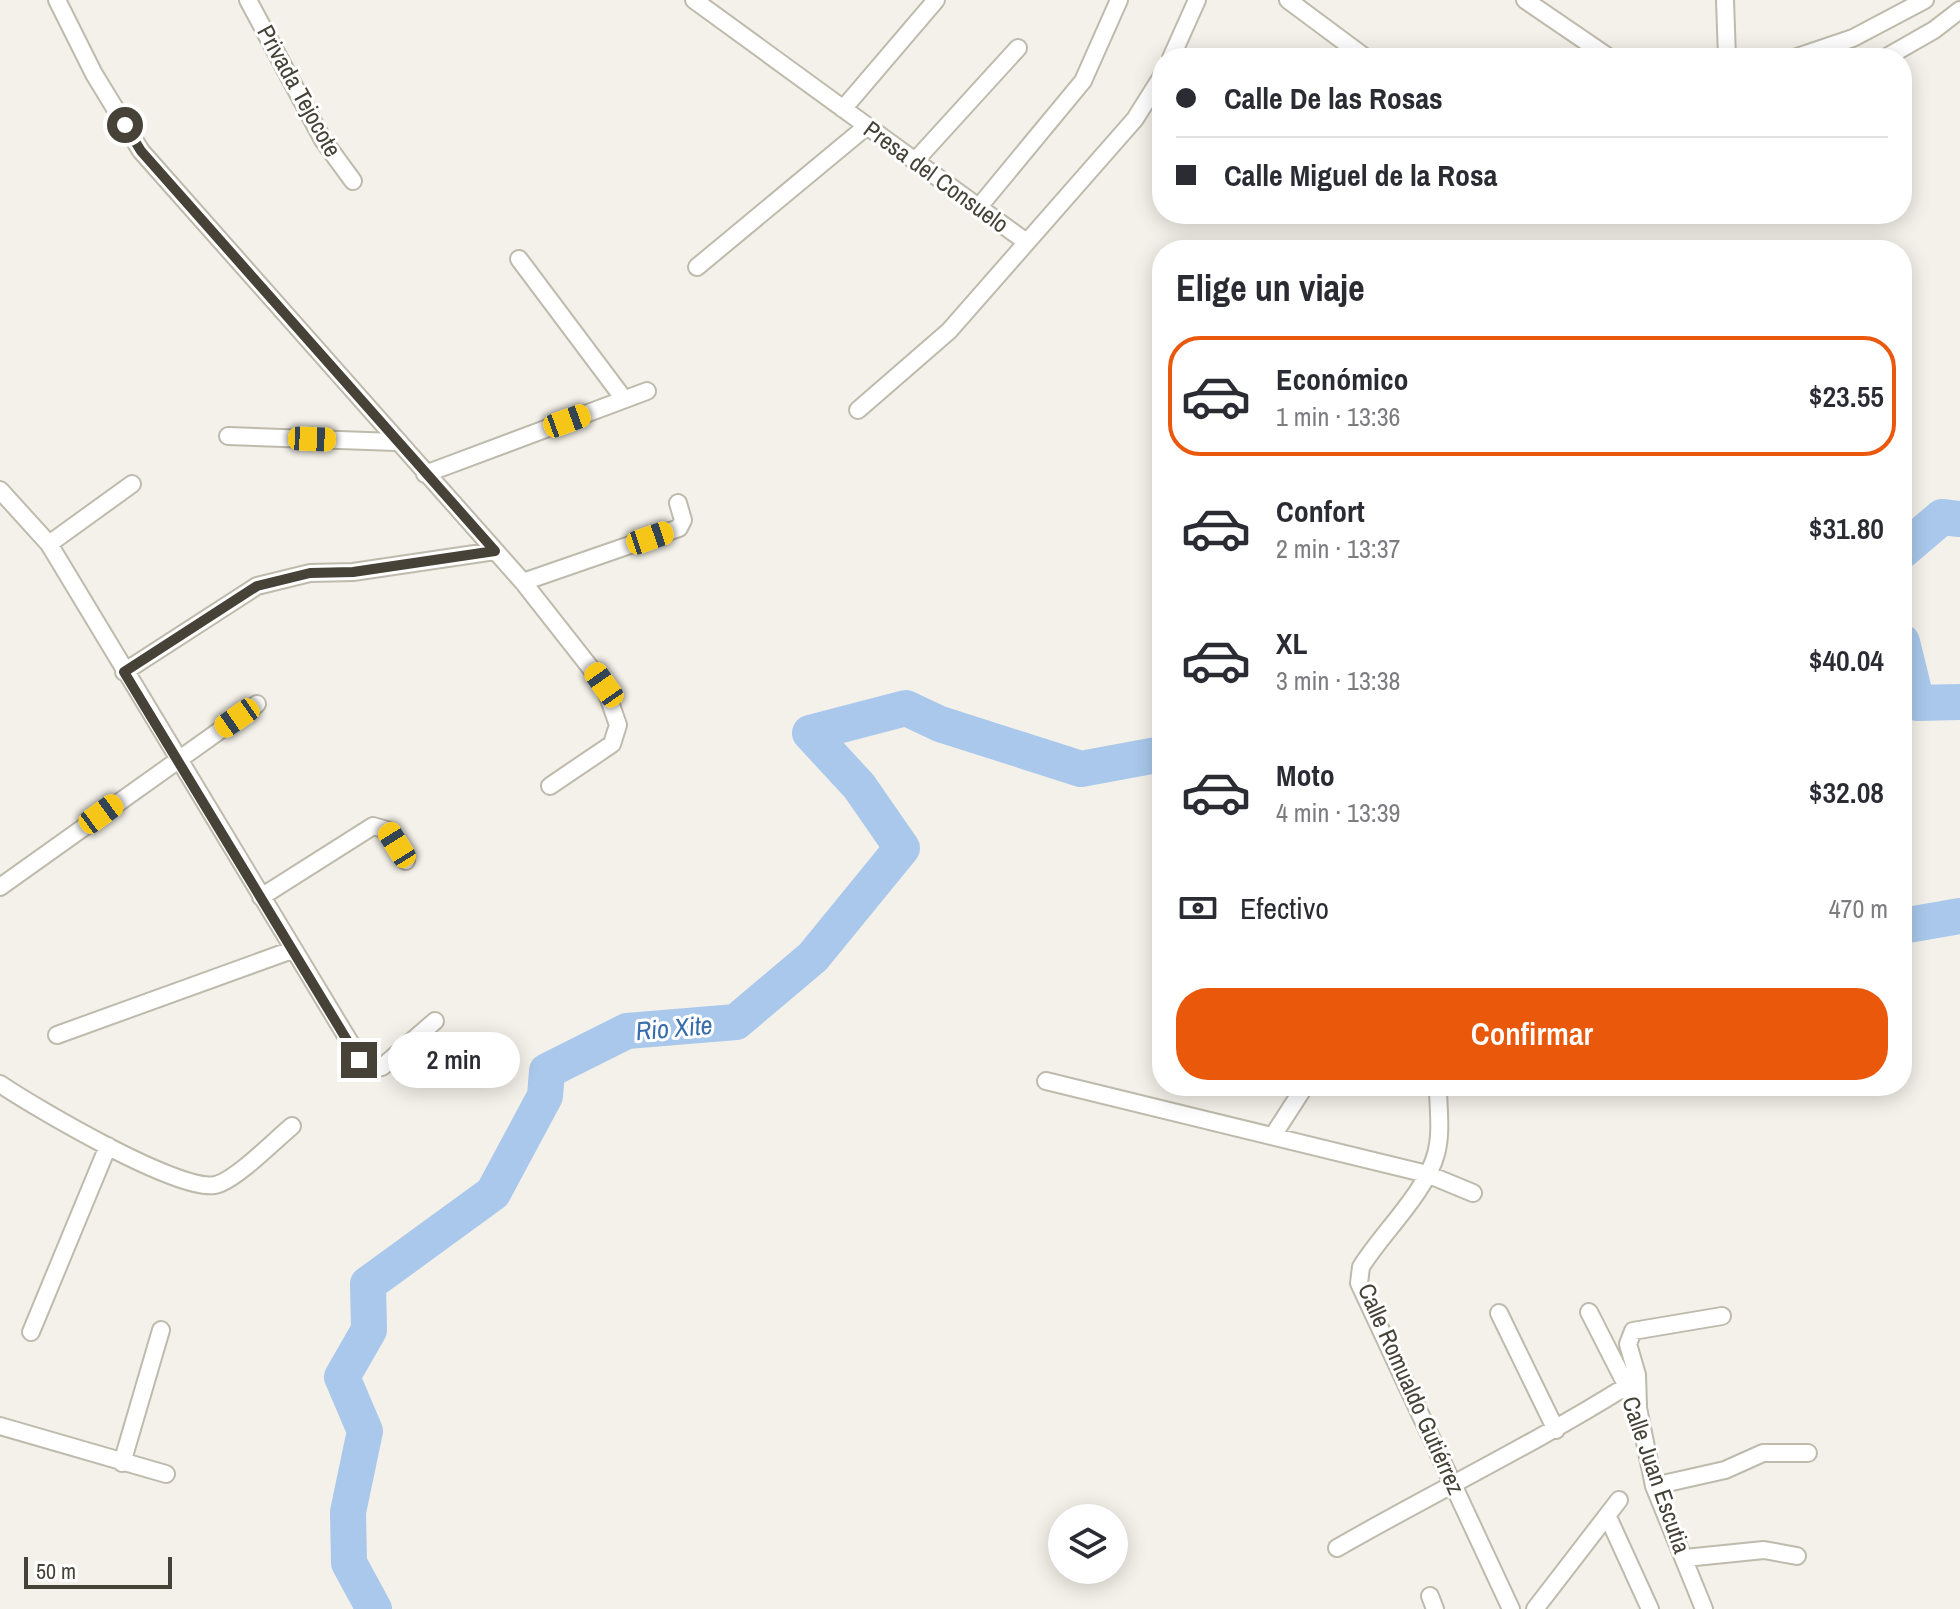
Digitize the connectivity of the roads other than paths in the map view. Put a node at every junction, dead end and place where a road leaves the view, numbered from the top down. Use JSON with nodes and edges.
{"nodes":[{"id":1,"x":57,"y":0,"type":"edge"},
{"id":2,"x":248,"y":0,"type":"edge"},
{"id":3,"x":694,"y":0,"type":"edge"},
{"id":4,"x":936,"y":0,"type":"edge"},
{"id":5,"x":1119,"y":0,"type":"edge"},
{"id":6,"x":1197,"y":0,"type":"edge"},
{"id":7,"x":1288,"y":0,"type":"edge"},
{"id":8,"x":1525,"y":0,"type":"edge"},
{"id":9,"x":1725,"y":0,"type":"edge"},
{"id":10,"x":1925,"y":0,"type":"edge"},
{"id":11,"x":1548,"y":7,"type":"edge"},
{"id":12,"x":1960,"y":10,"type":"edge"},
{"id":13,"x":1018,"y":48,"type":"dead end"},
{"id":14,"x":1175,"y":48,"type":"edge"},
{"id":15,"x":1353,"y":48,"type":"edge"},
{"id":16,"x":1598,"y":48,"type":"edge"},
{"id":17,"x":1727,"y":48,"type":"edge"},
{"id":18,"x":1824,"y":48,"type":"edge"},
{"id":19,"x":1902,"y":48,"type":"edge"},
{"id":20,"x":1152,"y":92,"type":"edge"},
{"id":21,"x":843,"y":109,"type":"junction"},
{"id":22,"x":867,"y":126,"type":"junction"},
{"id":23,"x":915,"y":161,"type":"junction"},
{"id":24,"x":353,"y":181,"type":"dead end"},
{"id":25,"x":978,"y":208,"type":"junction"},
{"id":26,"x":1025,"y":241,"type":"junction"},
{"id":27,"x":519,"y":259,"type":"dead end"},
{"id":28,"x":697,"y":267,"type":"dead end"},
{"id":29,"x":647,"y":391,"type":"dead end"},
{"id":30,"x":624,"y":399,"type":"junction"},
{"id":31,"x":858,"y":410,"type":"dead end"},
{"id":32,"x":228,"y":436,"type":"dead end"},
{"id":33,"x":396,"y":442,"type":"junction"},
{"id":34,"x":425,"y":474,"type":"junction"},
{"id":35,"x":132,"y":484,"type":"dead end"},
{"id":36,"x":0,"y":490,"type":"edge"},
{"id":37,"x":678,"y":503,"type":"dead end"},
{"id":38,"x":49,"y":544,"type":"junction"},
{"id":39,"x":495,"y":551,"type":"junction"},
{"id":40,"x":523,"y":582,"type":"junction"},
{"id":41,"x":124,"y":672,"type":"junction"},
{"id":42,"x":257,"y":704,"type":"dead end"},
{"id":43,"x":177,"y":759,"type":"junction"},
{"id":44,"x":550,"y":786,"type":"dead end"},
{"id":45,"x":406,"y":861,"type":"dead end"},
{"id":46,"x":0,"y":887,"type":"edge"},
{"id":47,"x":261,"y":897,"type":"junction"},
{"id":48,"x":292,"y":950,"type":"junction"},
{"id":49,"x":435,"y":1021,"type":"dead end"},
{"id":50,"x":57,"y":1035,"type":"dead end"},
{"id":51,"x":1046,"y":1081,"type":"dead end"},
{"id":52,"x":0,"y":1084,"type":"edge"},
{"id":53,"x":1299,"y":1096,"type":"edge"},
{"id":54,"x":1438,"y":1096,"type":"edge"},
{"id":55,"x":292,"y":1126,"type":"dead end"},
{"id":56,"x":1274,"y":1134,"type":"junction"},
{"id":57,"x":108,"y":1146,"type":"junction"},
{"id":58,"x":1427,"y":1174,"type":"junction"},
{"id":59,"x":1473,"y":1193,"type":"dead end"},
{"id":60,"x":1589,"y":1312,"type":"dead end"},
{"id":61,"x":1499,"y":1313,"type":"dead end"},
{"id":62,"x":1722,"y":1316,"type":"dead end"},
{"id":63,"x":161,"y":1330,"type":"dead end"},
{"id":64,"x":31,"y":1332,"type":"dead end"},
{"id":65,"x":1625,"y":1387,"type":"junction"},
{"id":66,"x":1638,"y":1408,"type":"junction"},
{"id":67,"x":0,"y":1426,"type":"edge"},
{"id":68,"x":1556,"y":1430,"type":"junction"},
{"id":69,"x":1808,"y":1453,"type":"dead end"},
{"id":70,"x":122,"y":1463,"type":"junction"},
{"id":71,"x":166,"y":1474,"type":"dead end"},
{"id":72,"x":1451,"y":1483,"type":"junction"},
{"id":73,"x":1654,"y":1486,"type":"junction"},
{"id":74,"x":1619,"y":1500,"type":"dead end"},
{"id":75,"x":1608,"y":1517,"type":"junction"},
{"id":76,"x":1337,"y":1548,"type":"dead end"},
{"id":77,"x":1797,"y":1556,"type":"dead end"},
{"id":78,"x":1685,"y":1558,"type":"junction"},
{"id":79,"x":1511,"y":1609,"type":"edge"},
{"id":80,"x":1535,"y":1609,"type":"edge"},
{"id":81,"x":1650,"y":1609,"type":"edge"},
{"id":82,"x":1704,"y":1609,"type":"edge"}],
"edges":[{"from":1,"to":33,"type":"street"},
{"from":2,"to":24,"type":"street","name":"Privada Tejocote"},
{"from":3,"to":21,"type":"street","name":"Presa del Consuelo"},
{"from":4,"to":21,"type":"street"},
{"from":5,"to":25,"type":"street"},
{"from":6,"to":14,"type":"street"},
{"from":7,"to":15,"type":"street"},
{"from":8,"to":11,"type":"street"},
{"from":9,"to":17,"type":"street"},
{"from":10,"to":18,"type":"street"},
{"from":11,"to":16,"type":"street"},
{"from":12,"to":19,"type":"street"},
{"from":13,"to":23,"type":"street"},
{"from":20,"to":26,"type":"street"},
{"from":21,"to":22,"type":"street","name":"Presa del Consuelo"},
{"from":22,"to":23,"type":"street","name":"Presa del Consuelo"},
{"from":22,"to":28,"type":"street"},
{"from":23,"to":25,"type":"street","name":"Presa del Consuelo"},
{"from":25,"to":26,"type":"street","name":"Presa del Consuelo"},
{"from":26,"to":31,"type":"street","name":"Presa del Consuelo"},
{"from":27,"to":30,"type":"street"},
{"from":29,"to":30,"type":"street"},
{"from":30,"to":34,"type":"street"},
{"from":32,"to":33,"type":"street"},
{"from":33,"to":34,"type":"street"},
{"from":34,"to":39,"type":"street"},
{"from":35,"to":38,"type":"street"},
{"from":36,"to":38,"type":"street"},
{"from":37,"to":40,"type":"street"},
{"from":38,"to":41,"type":"street"},
{"from":39,"to":40,"type":"street"},
{"from":39,"to":41,"type":"street"},
{"from":40,"to":44,"type":"street"},
{"from":41,"to":43,"type":"street"},
{"from":42,"to":43,"type":"street"},
{"from":43,"to":46,"type":"street"},
{"from":43,"to":47,"type":"street"},
{"from":45,"to":47,"type":"street"},
{"from":47,"to":48,"type":"street"},
{"from":48,"to":49,"type":"street"},
{"from":48,"to":50,"type":"street"},
{"from":51,"to":56,"type":"street"},
{"from":52,"to":57,"type":"street"},
{"from":53,"to":56,"type":"street"},
{"from":54,"to":58,"type":"street","name":"Calle Romualdo Gutiérrez"},
{"from":55,"to":57,"type":"street"},
{"from":56,"to":58,"type":"street"},
{"from":57,"to":64,"type":"street"},
{"from":58,"to":59,"type":"street"},
{"from":58,"to":72,"type":"street","name":"Calle Romualdo Gutiérrez"},
{"from":60,"to":65,"type":"street","name":"Calle Juan Escutia"},
{"from":61,"to":68,"type":"street"},
{"from":62,"to":66,"type":"street"},
{"from":63,"to":70,"type":"street"},
{"from":65,"to":66,"type":"street","name":"Calle Juan Escutia"},
{"from":65,"to":68,"type":"street"},
{"from":66,"to":73,"type":"street","name":"Calle Juan Escutia"},
{"from":67,"to":70,"type":"street"},
{"from":68,"to":72,"type":"street"},
{"from":69,"to":73,"type":"street"},
{"from":70,"to":71,"type":"street"},
{"from":72,"to":76,"type":"street"},
{"from":72,"to":79,"type":"street","name":"Calle Romualdo Gutiérrez"},
{"from":73,"to":78,"type":"street","name":"Calle Juan Escutia"},
{"from":74,"to":75,"type":"street"},
{"from":75,"to":80,"type":"street"},
{"from":75,"to":81,"type":"street"},
{"from":77,"to":78,"type":"street"},
{"from":78,"to":82,"type":"street","name":"Calle Juan Escutia"}]}
